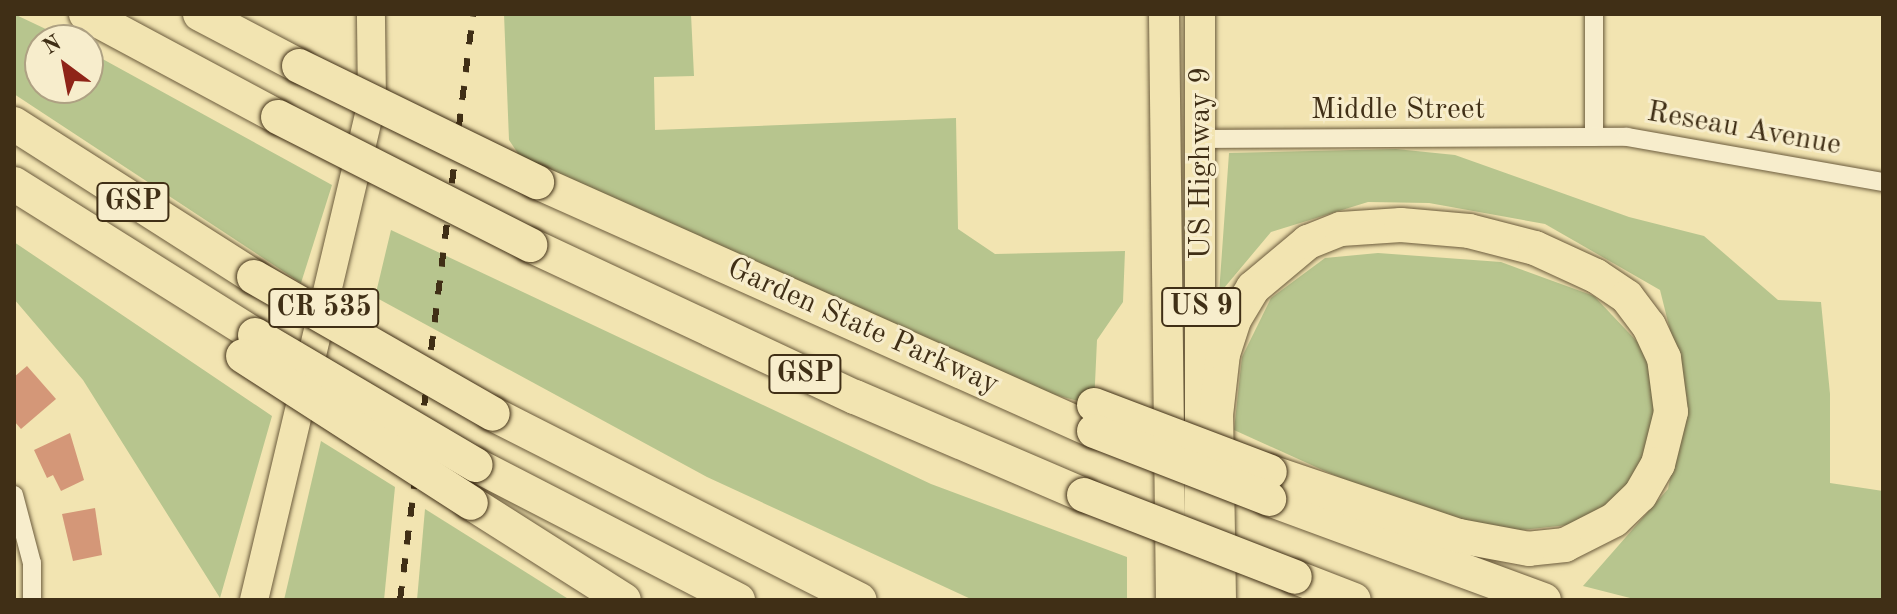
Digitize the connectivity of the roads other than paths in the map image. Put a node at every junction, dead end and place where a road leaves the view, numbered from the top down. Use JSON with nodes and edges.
{"nodes":[{"id":1,"x":86,"y":14,"type":"edge"},
{"id":2,"x":200,"y":14,"type":"edge"},
{"id":3,"x":371,"y":14,"type":"edge"},
{"id":4,"x":1164,"y":14,"type":"edge"},
{"id":5,"x":1200,"y":14,"type":"edge"},
{"id":6,"x":1594,"y":14,"type":"edge"},
{"id":7,"x":14,"y":124,"type":"edge"},
{"id":8,"x":1594,"y":137,"type":"junction"},
{"id":9,"x":1203,"y":139,"type":"junction"},
{"id":10,"x":1883,"y":182,"type":"edge"},
{"id":11,"x":14,"y":184,"type":"edge"},
{"id":12,"x":249,"y":345,"type":"junction"},
{"id":13,"x":1270,"y":485,"type":"junction"},
{"id":14,"x":14,"y":495,"type":"edge"},
{"id":15,"x":32,"y":600,"type":"edge"},
{"id":16,"x":254,"y":600,"type":"edge"},
{"id":17,"x":624,"y":600,"type":"edge"},
{"id":18,"x":738,"y":600,"type":"edge"},
{"id":19,"x":859,"y":600,"type":"edge"},
{"id":20,"x":1171,"y":600,"type":"edge"},
{"id":21,"x":1200,"y":600,"type":"edge"},
{"id":22,"x":1219,"y":600,"type":"edge"},
{"id":23,"x":1354,"y":600,"type":"edge"},
{"id":24,"x":1544,"y":600,"type":"edge"}],
"edges":[{"from":1,"to":23,"type":"highway","number":"GSP","bridge":true},
{"from":2,"to":13,"type":"highway","name":"Garden State Parkway","number":"GSP","bridge":true},
{"from":3,"to":16,"type":"main road","number":"CR 535"},
{"from":4,"to":20,"type":"highway","name":"US Highway 9","number":"US 9"},
{"from":5,"to":9,"type":"highway","name":"US Highway 9","number":"US 9"},
{"from":6,"to":8,"type":"street"},
{"from":7,"to":19,"type":"highway","number":"GSP","bridge":true},
{"from":8,"to":9,"type":"street","name":"Middle Street"},
{"from":8,"to":10,"type":"street","name":"Reseau Avenue"},
{"from":9,"to":21,"type":"highway","name":"US Highway 9","number":"US 9"},
{"from":11,"to":12,"type":"highway"},
{"from":12,"to":17,"type":"highway","bridge":true},
{"from":12,"to":18,"type":"highway","bridge":true},
{"from":13,"to":22,"type":"highway"},
{"from":13,"to":24,"type":"highway"},
{"from":14,"to":15,"type":"street"}]}
